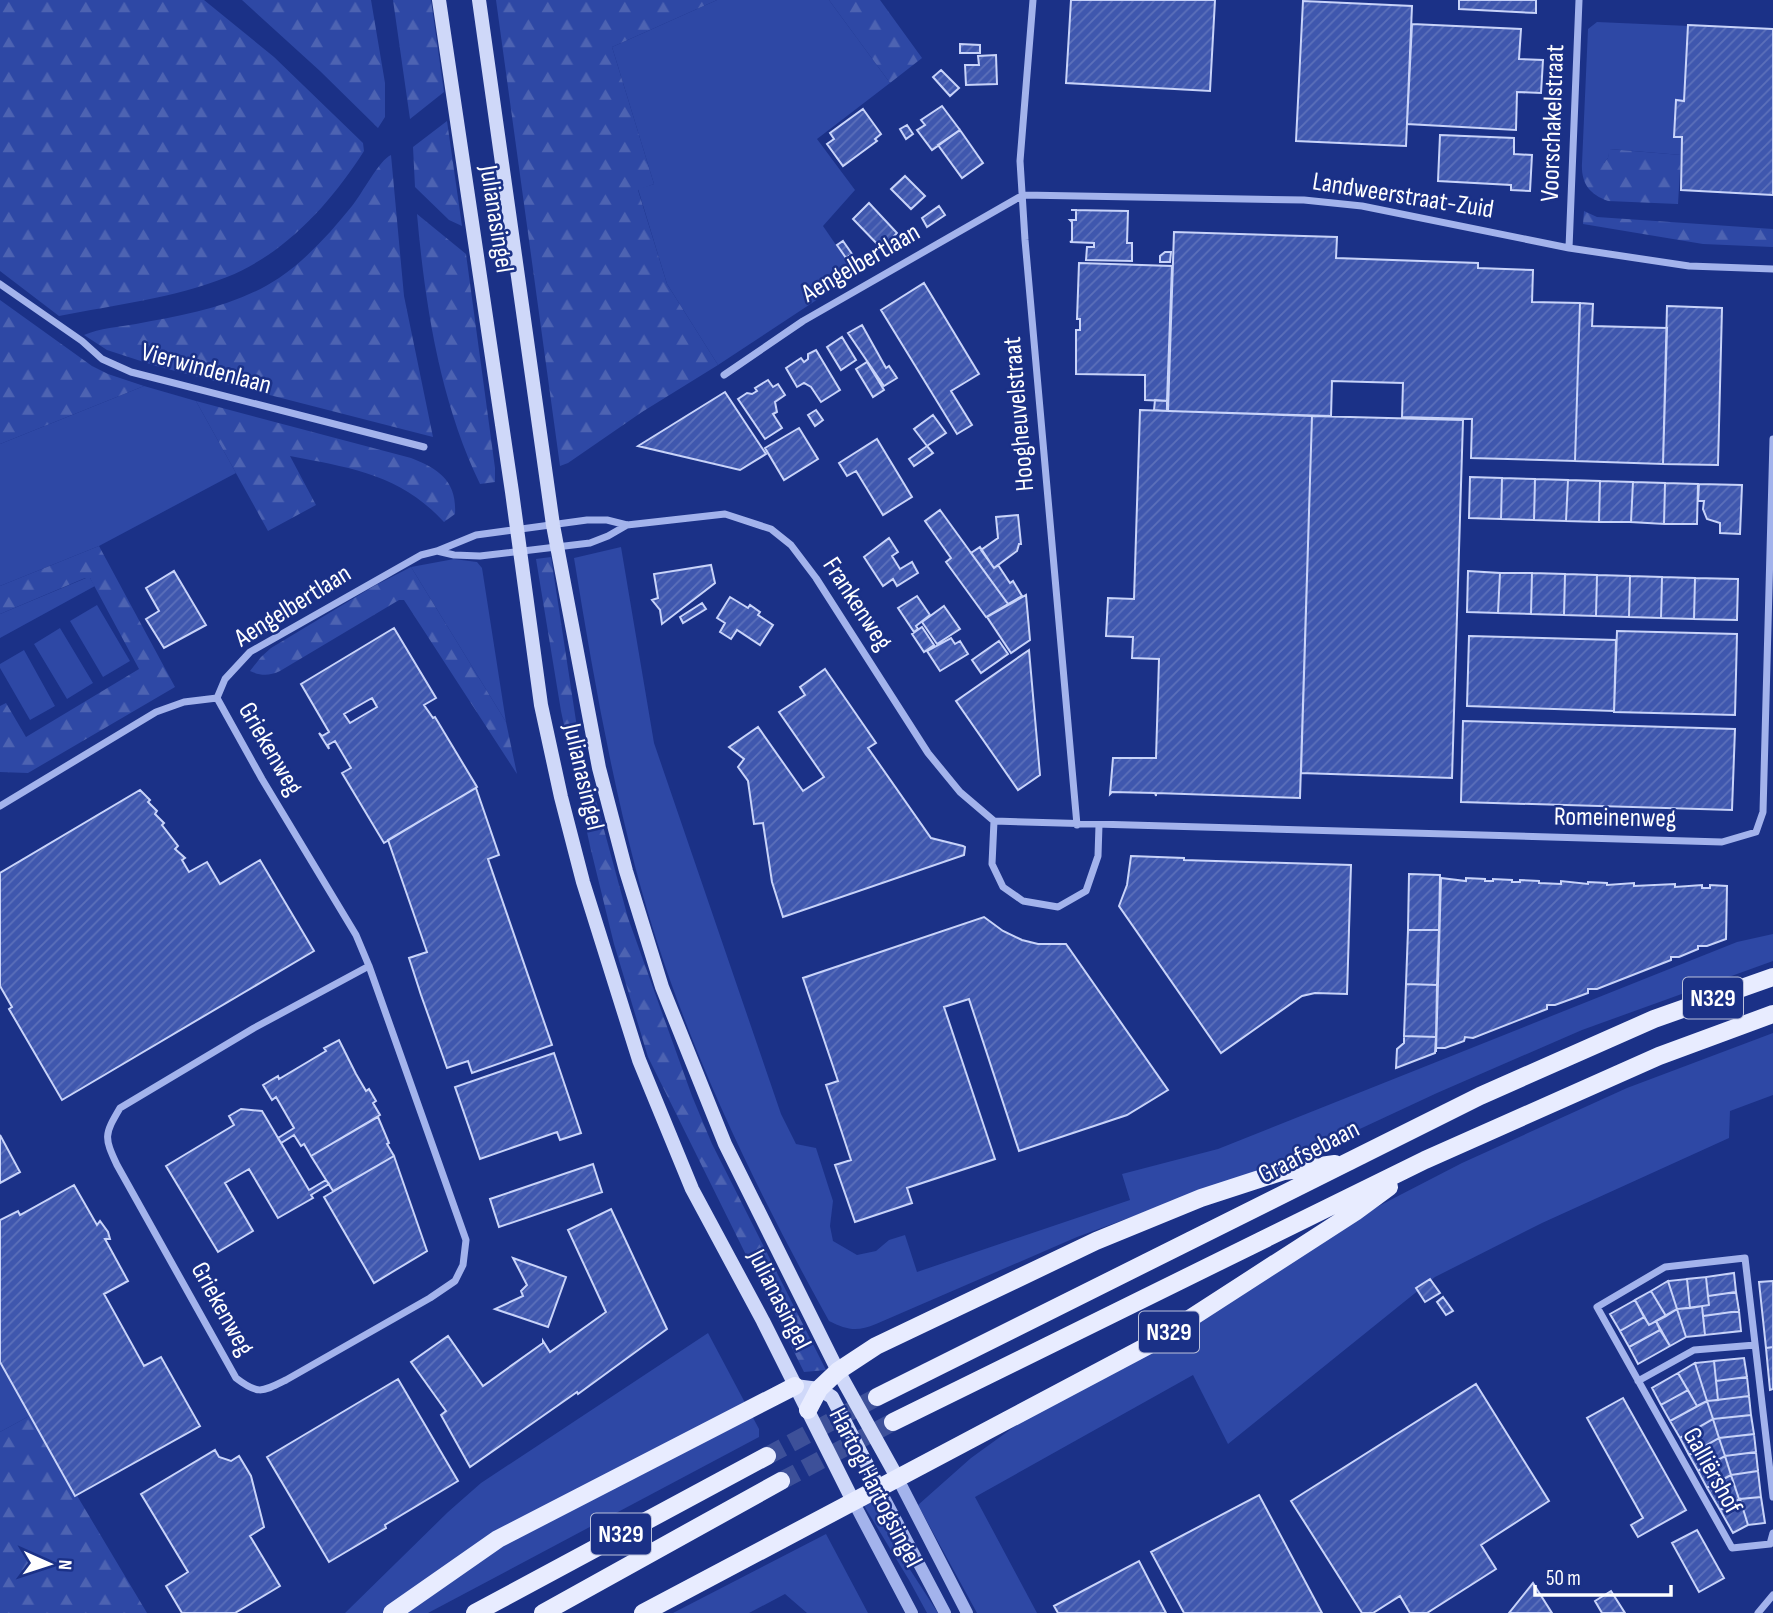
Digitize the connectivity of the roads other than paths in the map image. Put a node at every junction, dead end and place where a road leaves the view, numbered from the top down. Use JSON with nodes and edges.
{"nodes":[{"id":1,"x":439,"y":0,"type":"edge"},
{"id":2,"x":479,"y":0,"type":"edge"},
{"id":3,"x":1033,"y":0,"type":"edge"},
{"id":4,"x":1579,"y":0,"type":"edge"},
{"id":5,"x":1023,"y":195,"type":"junction"},
{"id":6,"x":1569,"y":248,"type":"junction"},
{"id":7,"x":1773,"y":269,"type":"edge"},
{"id":8,"x":0,"y":284,"type":"edge"},
{"id":9,"x":724,"y":375,"type":"dead end"},
{"id":10,"x":1773,"y":439,"type":"edge"},
{"id":11,"x":424,"y":447,"type":"dead end"},
{"id":12,"x":553,"y":525,"type":"junction"},
{"id":13,"x":627,"y":525,"type":"junction"},
{"id":14,"x":518,"y":530,"type":"junction"},
{"id":15,"x":557,"y":547,"type":"junction"},
{"id":16,"x":437,"y":551,"type":"junction"},
{"id":17,"x":520,"y":551,"type":"junction"},
{"id":18,"x":217,"y":698,"type":"junction"},
{"id":19,"x":0,"y":806,"type":"edge"},
{"id":20,"x":994,"y":821,"type":"junction"},
{"id":21,"x":1077,"y":825,"type":"junction"},
{"id":22,"x":1099,"y":825,"type":"junction"},
{"id":23,"x":369,"y":966,"type":"junction"},
{"id":24,"x":1773,"y":977,"type":"edge"},
{"id":25,"x":1773,"y":1014,"type":"edge"},
{"id":26,"x":1425,"y":1160,"type":"junction"},
{"id":27,"x":1349,"y":1162,"type":"junction"},
{"id":28,"x":1755,"y":1345,"type":"junction"},
{"id":29,"x":838,"y":1371,"type":"junction"},
{"id":30,"x":1638,"y":1381,"type":"junction"},
{"id":31,"x":795,"y":1385,"type":"junction"},
{"id":32,"x":819,"y":1389,"type":"junction"},
{"id":33,"x":877,"y":1397,"type":"tunnel mouth"},
{"id":34,"x":808,"y":1410,"type":"junction"},
{"id":35,"x":893,"y":1422,"type":"tunnel mouth"},
{"id":36,"x":767,"y":1456,"type":"tunnel mouth"},
{"id":37,"x":898,"y":1479,"type":"junction"},
{"id":38,"x":781,"y":1481,"type":"tunnel mouth"},
{"id":39,"x":879,"y":1488,"type":"junction"},
{"id":40,"x":1773,"y":1497,"type":"edge"},
{"id":41,"x":853,"y":1501,"type":"junction"},
{"id":42,"x":1773,"y":1533,"type":"edge"},
{"id":43,"x":1771,"y":1546,"type":"edge"},
{"id":44,"x":1773,"y":1595,"type":"edge"},
{"id":45,"x":392,"y":1613,"type":"edge"},
{"id":46,"x":475,"y":1613,"type":"edge"},
{"id":47,"x":543,"y":1613,"type":"edge"},
{"id":48,"x":643,"y":1613,"type":"edge"},
{"id":49,"x":912,"y":1613,"type":"edge"},
{"id":50,"x":945,"y":1613,"type":"edge"},
{"id":51,"x":967,"y":1613,"type":"edge"},
{"id":52,"x":1758,"y":1613,"type":"edge"}],
"edges":[{"from":1,"to":14,"type":"main road","name":"Julianasingel"},
{"from":2,"to":12,"type":"main road","name":"Julianasingel"},
{"from":3,"to":5,"type":"street","name":"Hoogheuvelstraat"},
{"from":4,"to":6,"type":"street","name":"Voorschakelstraat"},
{"from":5,"to":6,"type":"street","name":"Landweerstraat-Zuid"},
{"from":5,"to":9,"type":"street","name":"Aengelbertlaan"},
{"from":5,"to":21,"type":"street","name":"Hoogheuvelstraat"},
{"from":6,"to":7,"type":"street","name":"Landweerstraat-Zuid"},
{"from":8,"to":11,"type":"street","name":"Vierwindenlaan"},
{"from":10,"to":22,"type":"street","name":"Romeinenweg"},
{"from":12,"to":13,"type":"street","name":"Frankenweg"},
{"from":12,"to":14,"type":"street","name":"Frankenweg"},
{"from":12,"to":15,"type":"main road","name":"Julianasingel"},
{"from":13,"to":15,"type":"street","name":"Frankenweg"},
{"from":13,"to":20,"type":"street","name":"Frankenweg"},
{"from":14,"to":16,"type":"street","name":"Aengelbertlaan"},
{"from":14,"to":17,"type":"main road","name":"Julianasingel"},
{"from":15,"to":17,"type":"street","name":"Frankenweg"},
{"from":15,"to":29,"type":"main road","name":"Julianasingel"},
{"from":16,"to":17,"type":"street","name":"Aengelbertlaan"},
{"from":16,"to":18,"type":"street","name":"Aengelbertlaan"},
{"from":17,"to":31,"type":"main road","name":"Julianasingel"},
{"from":18,"to":19,"type":"street"},
{"from":18,"to":23,"type":"street","name":"Griekenweg"},
{"from":20,"to":21,"type":"street"},
{"from":20,"to":22,"type":"street"},
{"from":21,"to":22,"type":"street","name":"Romeinenweg"},
{"from":23,"to":23,"type":"street","name":"Griekenweg"},
{"from":24,"to":27,"type":"main road","name":"Graafsebaan","number":"N329"},
{"from":25,"to":26,"type":"main road","number":"N329"},
{"from":26,"to":35,"type":"main road","number":"N329"},
{"from":26,"to":37,"type":"main road","number":"N329"},
{"from":27,"to":29,"type":"main road","number":"N329"},
{"from":27,"to":33,"type":"main road","name":"Graafsebaan","number":"N329"},
{"from":28,"to":30,"type":"street"},
{"from":28,"to":30,"type":"street","name":"Galliërshof"},
{"from":28,"to":40,"type":"street","name":"Galliërshof"},
{"from":29,"to":32,"type":"main road","number":"N329"},
{"from":29,"to":37,"type":"main road","name":"Julianasingel"},
{"from":30,"to":43,"type":"street","name":"Galliërshof"},
{"from":31,"to":32,"type":"main road","name":"Julianasingel"},
{"from":31,"to":34,"type":"main road","name":"Hartog Hartogsingel"},
{"from":31,"to":45,"type":"main road","number":"N329"},
{"from":32,"to":34,"type":"main road","number":"N329"},
{"from":32,"to":39,"type":"main road"},
{"from":34,"to":41,"type":"main road","name":"Hartog Hartogsingel"},
{"from":36,"to":46,"type":"main road","number":"N329"},
{"from":37,"to":39,"type":"main road","number":"N329"},
{"from":37,"to":51,"type":"street","name":"Hartog Hartogsingel"},
{"from":38,"to":47,"type":"main road","number":"N329"},
{"from":39,"to":41,"type":"main road","number":"N329"},
{"from":39,"to":50,"type":"street","name":"Hartog Hartogsingel"},
{"from":41,"to":48,"type":"main road","number":"N329"},
{"from":41,"to":49,"type":"street","name":"Hartog Hartogsingel"},
{"from":42,"to":43,"type":"street","name":"Galliërshof"},
{"from":44,"to":52,"type":"street"}]}
